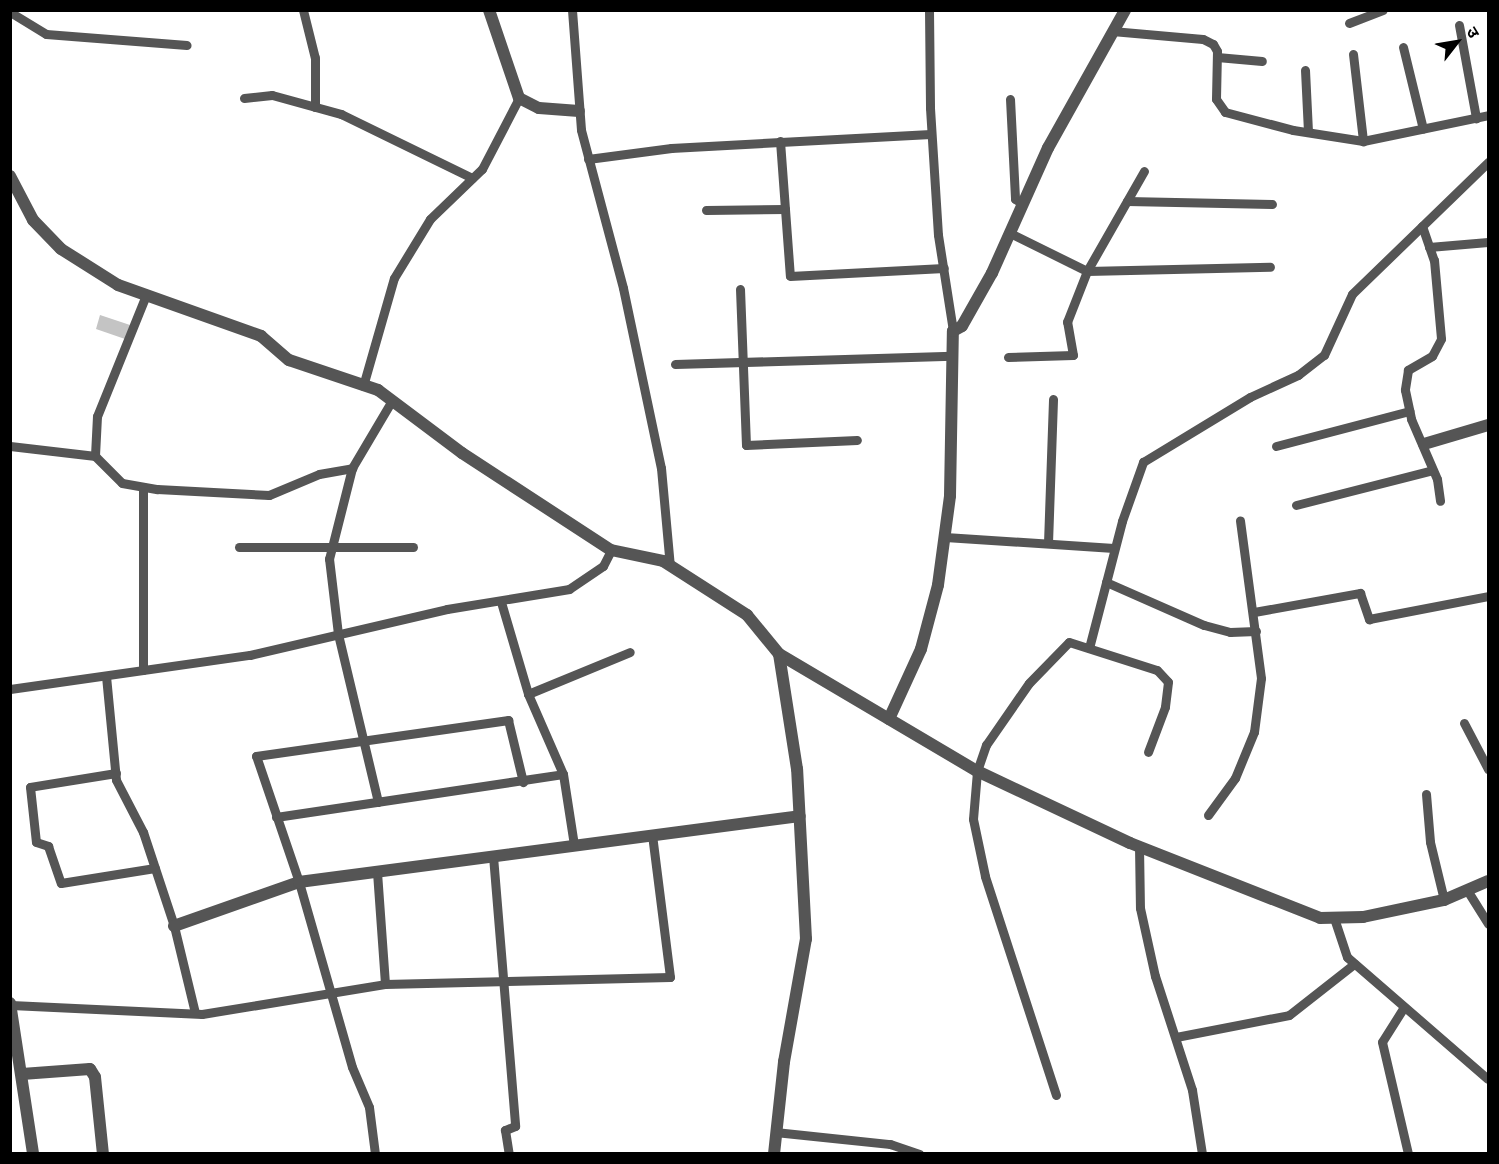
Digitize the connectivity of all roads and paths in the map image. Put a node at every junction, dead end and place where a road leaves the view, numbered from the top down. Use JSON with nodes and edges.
{"nodes":[{"id":1,"x":303,"y":10,"type":"edge"},
{"id":2,"x":489,"y":10,"type":"edge"},
{"id":3,"x":572,"y":10,"type":"edge"},
{"id":4,"x":929,"y":10,"type":"edge"},
{"id":5,"x":1125,"y":10,"type":"edge"},
{"id":6,"x":1383,"y":10,"type":"edge"},
{"id":7,"x":10,"y":12,"type":"edge"},
{"id":8,"x":1349,"y":23,"type":"dead end"},
{"id":9,"x":1459,"y":26,"type":"dead end"},
{"id":10,"x":1112,"y":31,"type":"junction"},
{"id":11,"x":187,"y":45,"type":"dead end"},
{"id":12,"x":1403,"y":47,"type":"dead end"},
{"id":13,"x":1353,"y":54,"type":"dead end"},
{"id":14,"x":1216,"y":57,"type":"junction"},
{"id":15,"x":1262,"y":61,"type":"dead end"},
{"id":16,"x":1305,"y":70,"type":"dead end"},
{"id":17,"x":244,"y":98,"type":"dead end"},
{"id":18,"x":519,"y":98,"type":"junction"},
{"id":19,"x":1010,"y":99,"type":"dead end"},
{"id":20,"x":315,"y":108,"type":"junction"},
{"id":21,"x":579,"y":111,"type":"junction"},
{"id":22,"x":1488,"y":116,"type":"edge"},
{"id":23,"x":1476,"y":118,"type":"junction"},
{"id":24,"x":1423,"y":129,"type":"junction"},
{"id":25,"x":1308,"y":132,"type":"junction"},
{"id":26,"x":932,"y":134,"type":"junction"},
{"id":27,"x":780,"y":141,"type":"junction"},
{"id":28,"x":1363,"y":141,"type":"junction"},
{"id":29,"x":588,"y":159,"type":"junction"},
{"id":30,"x":1488,"y":162,"type":"edge"},
{"id":31,"x":1144,"y":171,"type":"dead end"},
{"id":32,"x":10,"y":176,"type":"edge"},
{"id":33,"x":472,"y":178,"type":"junction"},
{"id":34,"x":1127,"y":201,"type":"junction"},
{"id":35,"x":1023,"y":204,"type":"junction"},
{"id":36,"x":1272,"y":204,"type":"dead end"},
{"id":37,"x":785,"y":209,"type":"junction"},
{"id":38,"x":706,"y":210,"type":"dead end"},
{"id":39,"x":1422,"y":226,"type":"junction"},
{"id":40,"x":1010,"y":233,"type":"junction"},
{"id":41,"x":1488,"y":242,"type":"edge"},
{"id":42,"x":1429,"y":247,"type":"junction"},
{"id":43,"x":1270,"y":267,"type":"dead end"},
{"id":44,"x":944,"y":268,"type":"junction"},
{"id":45,"x":1087,"y":271,"type":"junction"},
{"id":46,"x":740,"y":289,"type":"dead end"},
{"id":47,"x":147,"y":295,"type":"junction"},
{"id":48,"x":953,"y":331,"type":"junction"},
{"id":49,"x":952,"y":356,"type":"junction"},
{"id":50,"x":1008,"y":357,"type":"dead end"},
{"id":51,"x":743,"y":362,"type":"junction"},
{"id":52,"x":675,"y":364,"type":"dead end"},
{"id":53,"x":363,"y":386,"type":"junction"},
{"id":54,"x":1053,"y":399,"type":"dead end"},
{"id":55,"x":391,"y":402,"type":"junction"},
{"id":56,"x":1409,"y":411,"type":"junction"},
{"id":57,"x":1488,"y":425,"type":"edge"},
{"id":58,"x":857,"y":440,"type":"dead end"},
{"id":59,"x":1424,"y":444,"type":"junction"},
{"id":60,"x":10,"y":446,"type":"edge"},
{"id":61,"x":1276,"y":446,"type":"dead end"},
{"id":62,"x":95,"y":456,"type":"junction"},
{"id":63,"x":352,"y":468,"type":"junction"},
{"id":64,"x":1433,"y":470,"type":"junction"},
{"id":65,"x":143,"y":487,"type":"junction"},
{"id":66,"x":1440,"y":501,"type":"dead end"},
{"id":67,"x":1296,"y":505,"type":"dead end"},
{"id":68,"x":1240,"y":520,"type":"dead end"},
{"id":69,"x":945,"y":537,"type":"junction"},
{"id":70,"x":1048,"y":543,"type":"junction"},
{"id":71,"x":240,"y":547,"type":"dead end"},
{"id":72,"x":332,"y":547,"type":"junction"},
{"id":73,"x":413,"y":547,"type":"dead end"},
{"id":74,"x":1114,"y":548,"type":"junction"},
{"id":75,"x":611,"y":550,"type":"junction"},
{"id":76,"x":670,"y":566,"type":"junction"},
{"id":77,"x":1106,"y":582,"type":"junction"},
{"id":78,"x":1488,"y":596,"type":"edge"},
{"id":79,"x":501,"y":602,"type":"junction"},
{"id":80,"x":1254,"y":612,"type":"junction"},
{"id":81,"x":1256,"y":631,"type":"junction"},
{"id":82,"x":338,"y":634,"type":"junction"},
{"id":83,"x":1089,"y":648,"type":"junction"},
{"id":84,"x":630,"y":652,"type":"dead end"},
{"id":85,"x":779,"y":654,"type":"junction"},
{"id":86,"x":143,"y":670,"type":"junction"},
{"id":87,"x":106,"y":676,"type":"junction"},
{"id":88,"x":10,"y":689,"type":"edge"},
{"id":89,"x":528,"y":694,"type":"junction"},
{"id":90,"x":889,"y":719,"type":"junction"},
{"id":91,"x":1464,"y":723,"type":"dead end"},
{"id":92,"x":364,"y":741,"type":"junction"},
{"id":93,"x":1148,"y":752,"type":"dead end"},
{"id":94,"x":1488,"y":770,"type":"edge"},
{"id":95,"x":977,"y":771,"type":"junction"},
{"id":96,"x":116,"y":773,"type":"junction"},
{"id":97,"x":563,"y":774,"type":"junction"},
{"id":98,"x":523,"y":782,"type":"junction"},
{"id":99,"x":1426,"y":794,"type":"dead end"},
{"id":100,"x":378,"y":802,"type":"junction"},
{"id":101,"x":1208,"y":815,"type":"dead end"},
{"id":102,"x":800,"y":816,"type":"junction"},
{"id":103,"x":276,"y":817,"type":"junction"},
{"id":104,"x":652,"y":835,"type":"junction"},
{"id":105,"x":574,"y":846,"type":"junction"},
{"id":106,"x":1139,"y":846,"type":"junction"},
{"id":107,"x":494,"y":856,"type":"junction"},
{"id":108,"x":155,"y":868,"type":"junction"},
{"id":109,"x":377,"y":872,"type":"junction"},
{"id":110,"x":1488,"y":881,"type":"edge"},
{"id":111,"x":299,"y":882,"type":"junction"},
{"id":112,"x":1467,"y":890,"type":"junction"},
{"id":113,"x":1444,"y":900,"type":"junction"},
{"id":114,"x":1334,"y":918,"type":"junction"},
{"id":115,"x":1488,"y":924,"type":"edge"},
{"id":116,"x":174,"y":926,"type":"junction"},
{"id":117,"x":1354,"y":964,"type":"junction"},
{"id":118,"x":505,"y":982,"type":"junction"},
{"id":119,"x":385,"y":984,"type":"junction"},
{"id":120,"x":332,"y":989,"type":"junction"},
{"id":121,"x":11,"y":1004,"type":"edge"},
{"id":122,"x":1404,"y":1006,"type":"junction"},
{"id":123,"x":195,"y":1013,"type":"junction"},
{"id":124,"x":1176,"y":1037,"type":"junction"},
{"id":125,"x":18,"y":1066,"type":"edge"},
{"id":126,"x":1488,"y":1079,"type":"edge"},
{"id":127,"x":1056,"y":1095,"type":"dead end"},
{"id":128,"x":775,"y":1132,"type":"junction"},
{"id":129,"x":33,"y":1154,"type":"edge"},
{"id":130,"x":103,"y":1154,"type":"edge"},
{"id":131,"x":375,"y":1154,"type":"edge"},
{"id":132,"x":509,"y":1154,"type":"edge"},
{"id":133,"x":774,"y":1154,"type":"edge"},
{"id":134,"x":920,"y":1154,"type":"edge"},
{"id":135,"x":1202,"y":1154,"type":"edge"},
{"id":136,"x":1408,"y":1154,"type":"edge"}],
"edges":[{"from":1,"to":20,"type":"lane"},
{"from":2,"to":18,"type":"street"},
{"from":3,"to":21,"type":"lane"},
{"from":4,"to":26,"type":"lane"},
{"from":5,"to":10,"type":"street"},
{"from":6,"to":8,"type":"lane"},
{"from":7,"to":11,"type":"lane"},
{"from":9,"to":23,"type":"lane"},
{"from":10,"to":14,"type":"lane"},
{"from":10,"to":35,"type":"street"},
{"from":12,"to":24,"type":"lane"},
{"from":13,"to":28,"type":"lane"},
{"from":14,"to":15,"type":"lane"},
{"from":14,"to":25,"type":"lane"},
{"from":16,"to":25,"type":"lane"},
{"from":17,"to":20,"type":"lane"},
{"from":18,"to":21,"type":"street"},
{"from":18,"to":33,"type":"lane"},
{"from":19,"to":35,"type":"lane"},
{"from":20,"to":33,"type":"lane"},
{"from":21,"to":29,"type":"lane"},
{"from":22,"to":23,"type":"lane"},
{"from":23,"to":24,"type":"lane"},
{"from":24,"to":28,"type":"lane"},
{"from":25,"to":28,"type":"lane"},
{"from":26,"to":27,"type":"lane"},
{"from":26,"to":44,"type":"lane"},
{"from":27,"to":29,"type":"lane"},
{"from":27,"to":37,"type":"lane"},
{"from":29,"to":76,"type":"lane"},
{"from":30,"to":39,"type":"lane"},
{"from":31,"to":34,"type":"lane"},
{"from":32,"to":47,"type":"street"},
{"from":33,"to":53,"type":"lane"},
{"from":34,"to":36,"type":"lane"},
{"from":34,"to":45,"type":"lane"},
{"from":35,"to":40,"type":"street"},
{"from":37,"to":38,"type":"lane"},
{"from":37,"to":44,"type":"lane"},
{"from":39,"to":42,"type":"lane"},
{"from":39,"to":74,"type":"lane"},
{"from":40,"to":45,"type":"lane"},
{"from":40,"to":48,"type":"street"},
{"from":41,"to":42,"type":"lane"},
{"from":42,"to":56,"type":"lane"},
{"from":43,"to":45,"type":"lane"},
{"from":44,"to":48,"type":"lane"},
{"from":45,"to":50,"type":"lane"},
{"from":46,"to":51,"type":"lane"},
{"from":47,"to":53,"type":"street"},
{"from":47,"to":62,"type":"lane"},
{"from":48,"to":49,"type":"street"},
{"from":49,"to":51,"type":"lane"},
{"from":49,"to":69,"type":"street"},
{"from":51,"to":52,"type":"lane"},
{"from":51,"to":58,"type":"lane"},
{"from":53,"to":55,"type":"street"},
{"from":54,"to":70,"type":"lane"},
{"from":55,"to":63,"type":"lane"},
{"from":55,"to":75,"type":"street"},
{"from":56,"to":59,"type":"lane"},
{"from":56,"to":61,"type":"lane"},
{"from":57,"to":59,"type":"street"},
{"from":59,"to":64,"type":"lane"},
{"from":60,"to":62,"type":"lane"},
{"from":62,"to":65,"type":"lane"},
{"from":63,"to":65,"type":"lane"},
{"from":63,"to":72,"type":"lane"},
{"from":64,"to":66,"type":"lane"},
{"from":64,"to":67,"type":"lane"},
{"from":65,"to":86,"type":"lane"},
{"from":68,"to":80,"type":"lane"},
{"from":69,"to":70,"type":"lane"},
{"from":69,"to":90,"type":"street"},
{"from":70,"to":74,"type":"lane"},
{"from":71,"to":72,"type":"lane"},
{"from":72,"to":73,"type":"lane"},
{"from":72,"to":82,"type":"lane"},
{"from":74,"to":77,"type":"lane"},
{"from":75,"to":76,"type":"street"},
{"from":75,"to":79,"type":"lane"},
{"from":76,"to":85,"type":"street"},
{"from":77,"to":81,"type":"lane"},
{"from":77,"to":83,"type":"lane"},
{"from":78,"to":80,"type":"lane"},
{"from":79,"to":82,"type":"lane"},
{"from":79,"to":89,"type":"lane"},
{"from":80,"to":81,"type":"lane"},
{"from":81,"to":101,"type":"lane"},
{"from":82,"to":86,"type":"lane"},
{"from":82,"to":92,"type":"lane"},
{"from":83,"to":93,"type":"lane"},
{"from":83,"to":95,"type":"lane"},
{"from":84,"to":89,"type":"lane"},
{"from":85,"to":90,"type":"street"},
{"from":85,"to":102,"type":"street"},
{"from":86,"to":87,"type":"lane"},
{"from":87,"to":88,"type":"lane"},
{"from":87,"to":96,"type":"lane"},
{"from":89,"to":97,"type":"lane"},
{"from":90,"to":95,"type":"street"},
{"from":91,"to":94,"type":"lane"},
{"from":92,"to":98,"type":"lane"},
{"from":92,"to":100,"type":"lane"},
{"from":92,"to":103,"type":"lane"},
{"from":95,"to":106,"type":"street"},
{"from":95,"to":127,"type":"lane"},
{"from":96,"to":108,"type":"lane"},
{"from":96,"to":108,"type":"lane"},
{"from":97,"to":98,"type":"lane"},
{"from":97,"to":105,"type":"lane"},
{"from":98,"to":100,"type":"lane"},
{"from":99,"to":113,"type":"lane"},
{"from":100,"to":103,"type":"lane"},
{"from":102,"to":104,"type":"street"},
{"from":102,"to":128,"type":"street"},
{"from":103,"to":111,"type":"lane"},
{"from":104,"to":105,"type":"street"},
{"from":104,"to":118,"type":"lane"},
{"from":105,"to":107,"type":"street"},
{"from":106,"to":114,"type":"street"},
{"from":106,"to":124,"type":"lane"},
{"from":107,"to":109,"type":"street"},
{"from":107,"to":118,"type":"lane"},
{"from":108,"to":116,"type":"lane"},
{"from":109,"to":111,"type":"street"},
{"from":109,"to":119,"type":"lane"},
{"from":110,"to":112,"type":"street"},
{"from":111,"to":116,"type":"street"},
{"from":111,"to":120,"type":"lane"},
{"from":112,"to":113,"type":"street"},
{"from":112,"to":115,"type":"lane"},
{"from":113,"to":114,"type":"street"},
{"from":114,"to":117,"type":"lane"},
{"from":116,"to":123,"type":"lane"},
{"from":117,"to":122,"type":"lane"},
{"from":117,"to":124,"type":"lane"},
{"from":118,"to":119,"type":"lane"},
{"from":118,"to":132,"type":"lane"},
{"from":119,"to":120,"type":"lane"},
{"from":120,"to":123,"type":"lane"},
{"from":120,"to":131,"type":"lane"},
{"from":121,"to":123,"type":"lane"},
{"from":121,"to":125,"type":"street"},
{"from":122,"to":126,"type":"lane"},
{"from":122,"to":136,"type":"lane"},
{"from":124,"to":135,"type":"lane"},
{"from":125,"to":129,"type":"street"},
{"from":125,"to":130,"type":"street"},
{"from":128,"to":133,"type":"street"},
{"from":128,"to":134,"type":"lane"}]}
